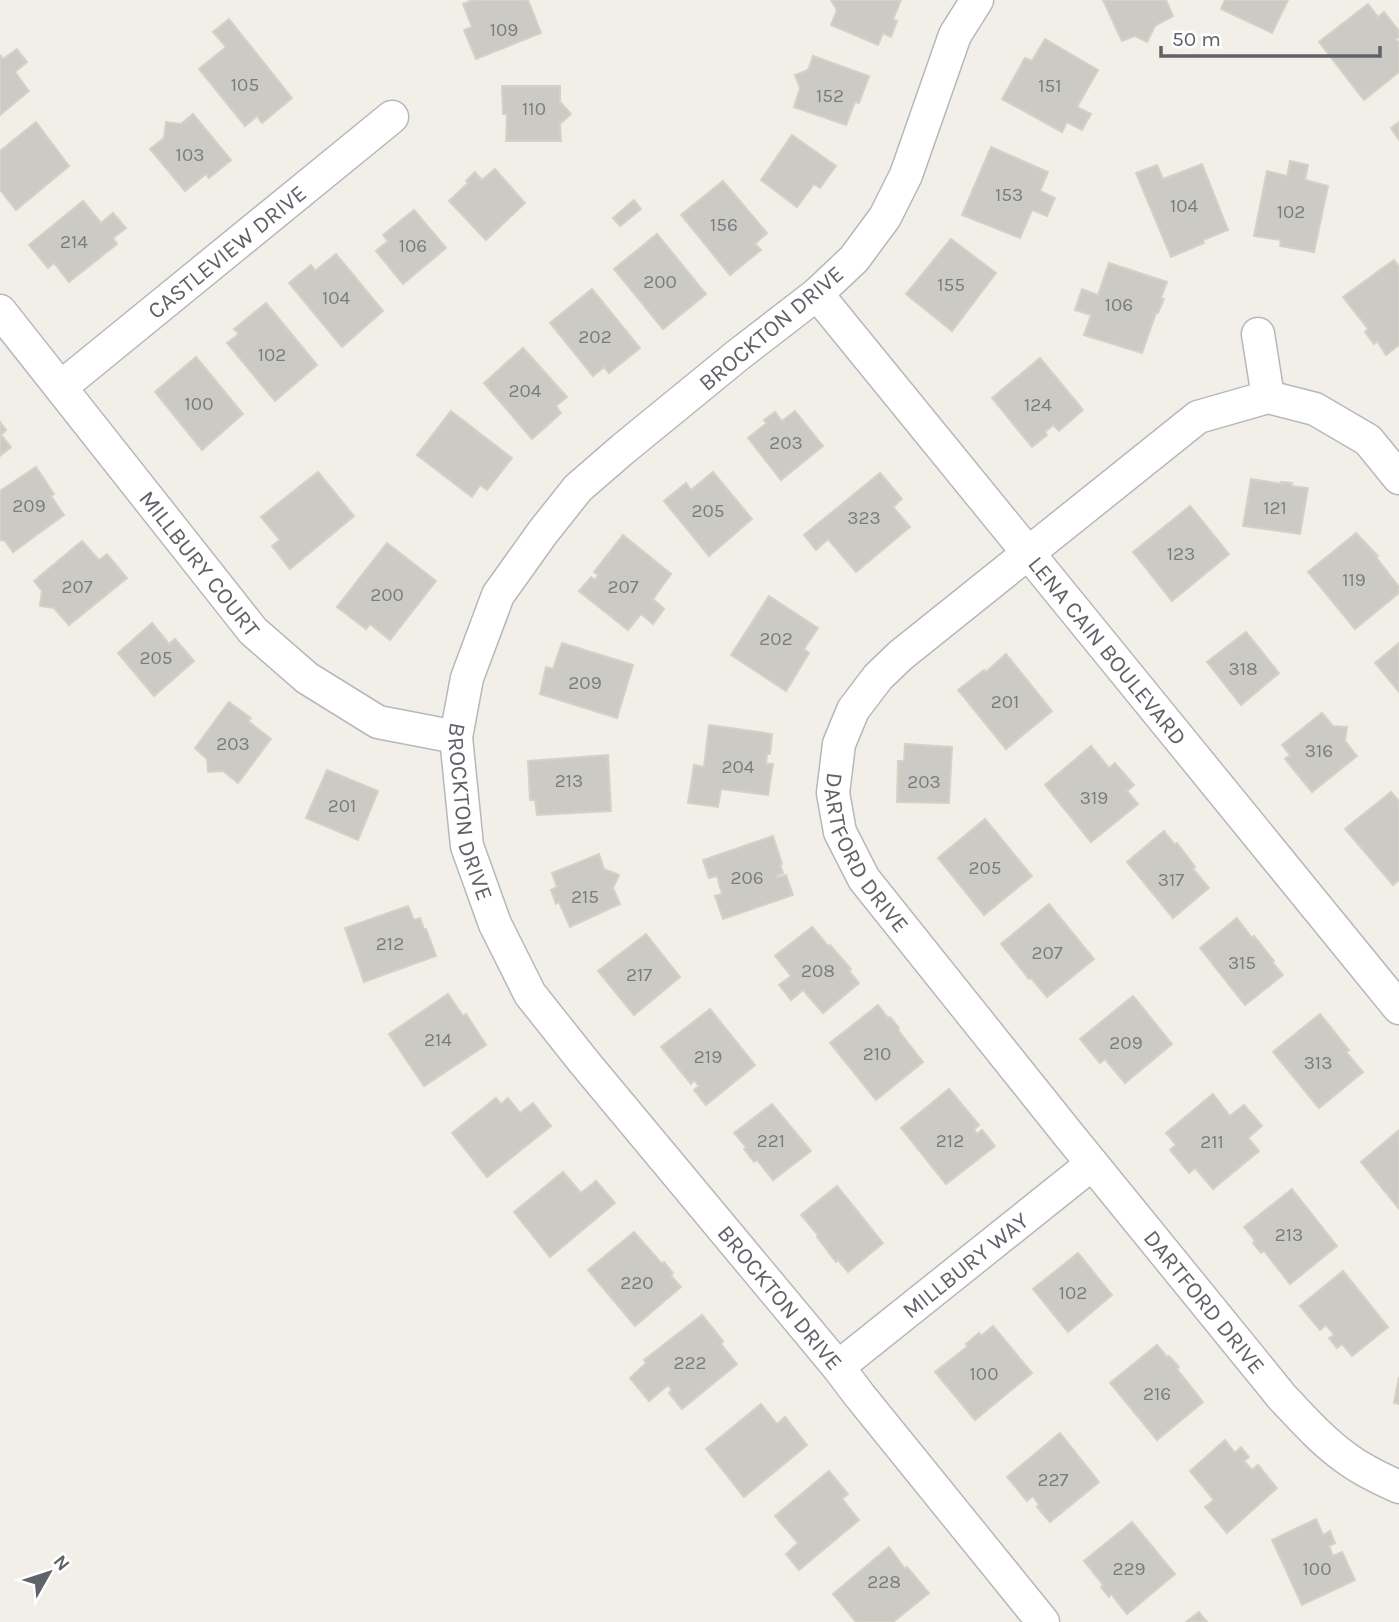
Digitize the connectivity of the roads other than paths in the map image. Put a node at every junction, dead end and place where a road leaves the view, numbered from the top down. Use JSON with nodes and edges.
{"nodes":[{"id":1,"x":977,"y":0,"type":"edge"},
{"id":2,"x":391,"y":117,"type":"dead end"},
{"id":3,"x":817,"y":294,"type":"junction"},
{"id":4,"x":0,"y":311,"type":"edge"},
{"id":5,"x":1258,"y":334,"type":"dead end"},
{"id":6,"x":61,"y":387,"type":"junction"},
{"id":7,"x":1268,"y":397,"type":"junction"},
{"id":8,"x":1399,"y":478,"type":"edge"},
{"id":9,"x":1027,"y":553,"type":"junction"},
{"id":10,"x":456,"y":737,"type":"junction"},
{"id":11,"x":1399,"y":1008,"type":"edge"},
{"id":12,"x":1092,"y":1164,"type":"junction"},
{"id":13,"x":838,"y":1367,"type":"junction"},
{"id":14,"x":1399,"y":1487,"type":"edge"},
{"id":15,"x":1043,"y":1622,"type":"edge"}],
"edges":[{"from":1,"to":3,"type":"street","name":"BROCKTON DRIVE"},
{"from":2,"to":6,"type":"street","name":"CASTLEVIEW DRIVE"},
{"from":3,"to":9,"type":"street","name":"LENA CAIN BOULEVARD"},
{"from":3,"to":10,"type":"street","name":"BROCKTON DRIVE"},
{"from":4,"to":6,"type":"street","name":"MILLBURY COURT"},
{"from":5,"to":7,"type":"street"},
{"from":6,"to":10,"type":"street","name":"MILLBURY COURT"},
{"from":7,"to":8,"type":"street"},
{"from":7,"to":9,"type":"street","name":"DARTFORD DRIVE"},
{"from":9,"to":11,"type":"street","name":"LENA CAIN BOULEVARD"},
{"from":9,"to":12,"type":"street","name":"DARTFORD DRIVE"},
{"from":10,"to":13,"type":"street","name":"BROCKTON DRIVE"},
{"from":12,"to":13,"type":"street","name":"MILLBURY WAY"},
{"from":12,"to":14,"type":"street","name":"DARTFORD DRIVE"},
{"from":13,"to":15,"type":"street","name":"BROCKTON DRIVE"}]}
